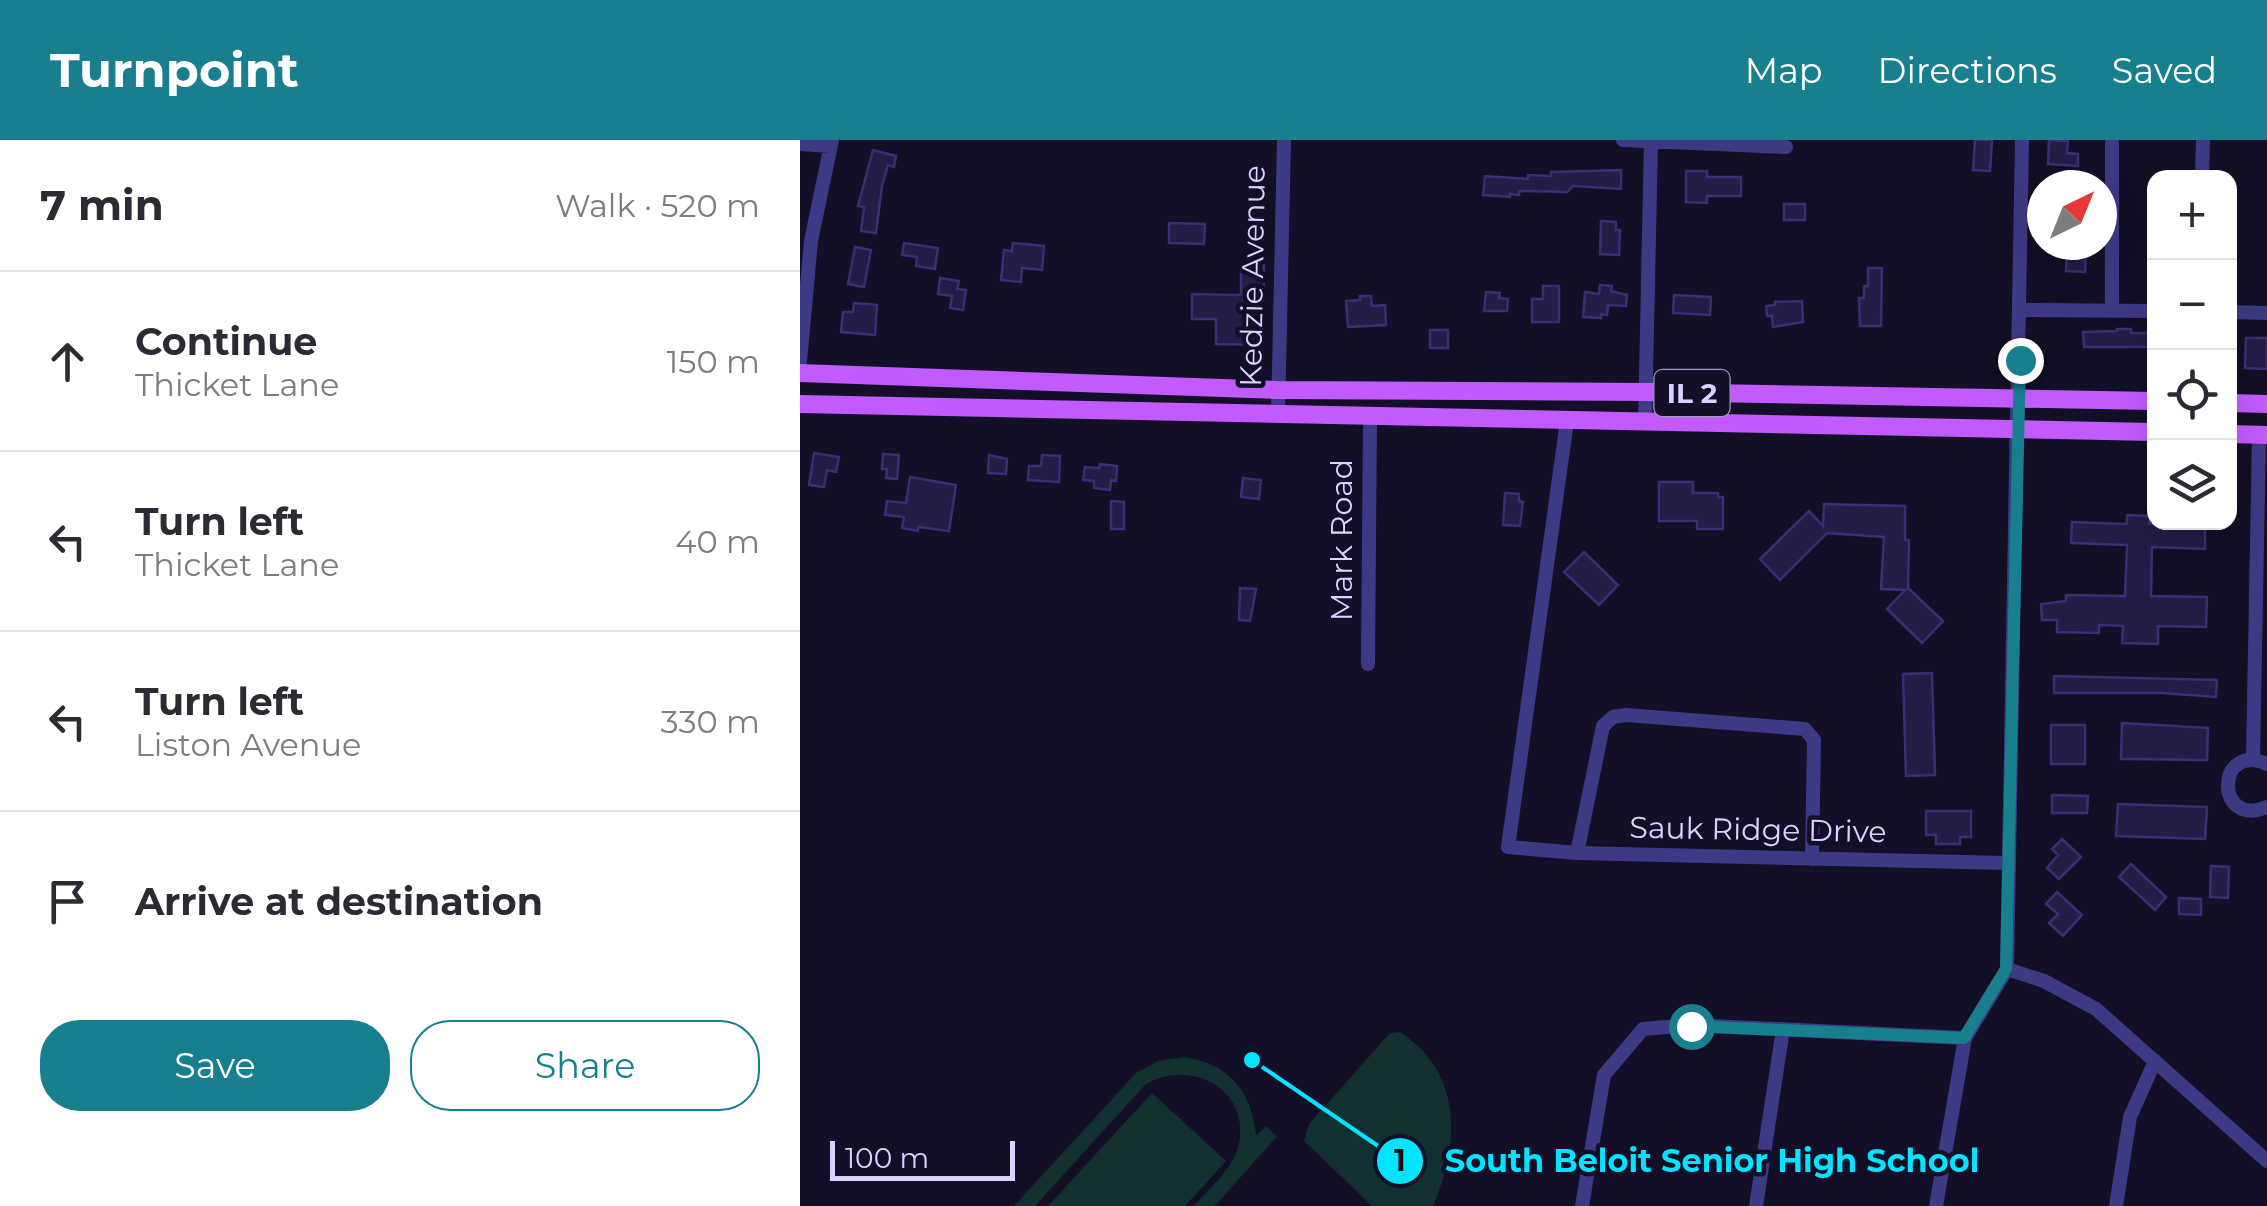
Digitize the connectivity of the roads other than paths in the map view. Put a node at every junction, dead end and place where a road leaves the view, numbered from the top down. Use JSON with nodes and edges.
{"nodes":[{"id":1,"x":1284,"y":140,"type":"edge"},
{"id":2,"x":1623,"y":140,"type":"edge"},
{"id":3,"x":1652,"y":140,"type":"edge"},
{"id":4,"x":2022,"y":140,"type":"edge"},
{"id":5,"x":2112,"y":140,"type":"edge"},
{"id":6,"x":2203,"y":140,"type":"edge"},
{"id":7,"x":831,"y":143,"type":"edge"},
{"id":8,"x":800,"y":144,"type":"edge"},
{"id":9,"x":1786,"y":148,"type":"dead end"},
{"id":10,"x":2202,"y":170,"type":"edge"},
{"id":11,"x":2020,"y":310,"type":"junction"},
{"id":12,"x":2112,"y":311,"type":"junction"},
{"id":13,"x":2147,"y":312,"type":"edge"},
{"id":14,"x":2237,"y":312,"type":"edge"},
{"id":15,"x":2267,"y":313,"type":"edge"},
{"id":16,"x":800,"y":362,"type":"edge"},
{"id":17,"x":800,"y":373,"type":"edge"},
{"id":18,"x":1278,"y":390,"type":"junction"},
{"id":19,"x":1646,"y":392,"type":"junction"},
{"id":20,"x":2019,"y":399,"type":"junction"},
{"id":21,"x":2147,"y":402,"type":"edge"},
{"id":22,"x":2237,"y":403,"type":"edge"},
{"id":23,"x":800,"y":404,"type":"edge"},
{"id":24,"x":2267,"y":404,"type":"edge"},
{"id":25,"x":1278,"y":414,"type":"junction"},
{"id":26,"x":1370,"y":416,"type":"junction"},
{"id":27,"x":1566,"y":420,"type":"junction"},
{"id":28,"x":1645,"y":423,"type":"junction"},
{"id":29,"x":2018,"y":430,"type":"junction"},
{"id":30,"x":2147,"y":432,"type":"edge"},
{"id":31,"x":2237,"y":434,"type":"edge"},
{"id":32,"x":2263,"y":435,"type":"edge"},
{"id":33,"x":1368,"y":664,"type":"dead end"},
{"id":34,"x":2260,"y":762,"type":"edge"},
{"id":35,"x":2267,"y":807,"type":"edge"},
{"id":36,"x":1576,"y":853,"type":"junction"},
{"id":37,"x":1812,"y":858,"type":"junction"},
{"id":38,"x":2007,"y":863,"type":"junction"},
{"id":39,"x":2006,"y":969,"type":"junction"},
{"id":40,"x":1783,"y":1029,"type":"junction"},
{"id":41,"x":1964,"y":1038,"type":"junction"},
{"id":42,"x":2155,"y":1061,"type":"junction"},
{"id":43,"x":2267,"y":1161,"type":"edge"},
{"id":44,"x":1582,"y":1206,"type":"edge"},
{"id":45,"x":1756,"y":1206,"type":"edge"},
{"id":46,"x":1936,"y":1206,"type":"edge"},
{"id":47,"x":2116,"y":1206,"type":"edge"}],
"edges":[{"from":1,"to":18,"type":"street","name":"Kedzie Avenue"},
{"from":2,"to":3,"type":"street"},
{"from":3,"to":9,"type":"street"},
{"from":3,"to":19,"type":"street"},
{"from":4,"to":11,"type":"street"},
{"from":5,"to":12,"type":"street"},
{"from":6,"to":10,"type":"street"},
{"from":7,"to":8,"type":"street"},
{"from":7,"to":16,"type":"street"},
{"from":11,"to":12,"type":"street"},
{"from":11,"to":20,"type":"street"},
{"from":12,"to":13,"type":"street"},
{"from":14,"to":15,"type":"street"},
{"from":17,"to":18,"type":"main road","number":"IL 2"},
{"from":18,"to":19,"type":"main road","number":"IL 2"},
{"from":18,"to":25,"type":"street","name":"Kedzie Avenue"},
{"from":19,"to":20,"type":"main road","number":"IL 2"},
{"from":19,"to":28,"type":"street"},
{"from":20,"to":21,"type":"main road","number":"IL 2"},
{"from":20,"to":29,"type":"street"},
{"from":22,"to":24,"type":"main road"},
{"from":23,"to":25,"type":"main road","number":"IL 2"},
{"from":25,"to":26,"type":"main road","number":"IL 2"},
{"from":26,"to":27,"type":"main road","number":"IL 2"},
{"from":26,"to":33,"type":"street","name":"Mark Road"},
{"from":27,"to":28,"type":"main road","number":"IL 2"},
{"from":27,"to":36,"type":"street","name":"Sauk Ridge Drive"},
{"from":28,"to":29,"type":"main road","number":"IL 2"},
{"from":29,"to":30,"type":"main road","number":"IL 2"},
{"from":29,"to":38,"type":"street"},
{"from":31,"to":32,"type":"main road"},
{"from":32,"to":34,"type":"street"},
{"from":34,"to":35,"type":"street"},
{"from":36,"to":37,"type":"street","name":"Sauk Ridge Drive"},
{"from":36,"to":37,"type":"street"},
{"from":37,"to":38,"type":"street","name":"Sauk Ridge Drive"},
{"from":38,"to":39,"type":"street"},
{"from":39,"to":41,"type":"street"},
{"from":39,"to":42,"type":"street"},
{"from":40,"to":41,"type":"street"},
{"from":40,"to":44,"type":"street"},
{"from":40,"to":45,"type":"street"},
{"from":41,"to":46,"type":"street"},
{"from":42,"to":43,"type":"street"},
{"from":42,"to":47,"type":"street"}]}
